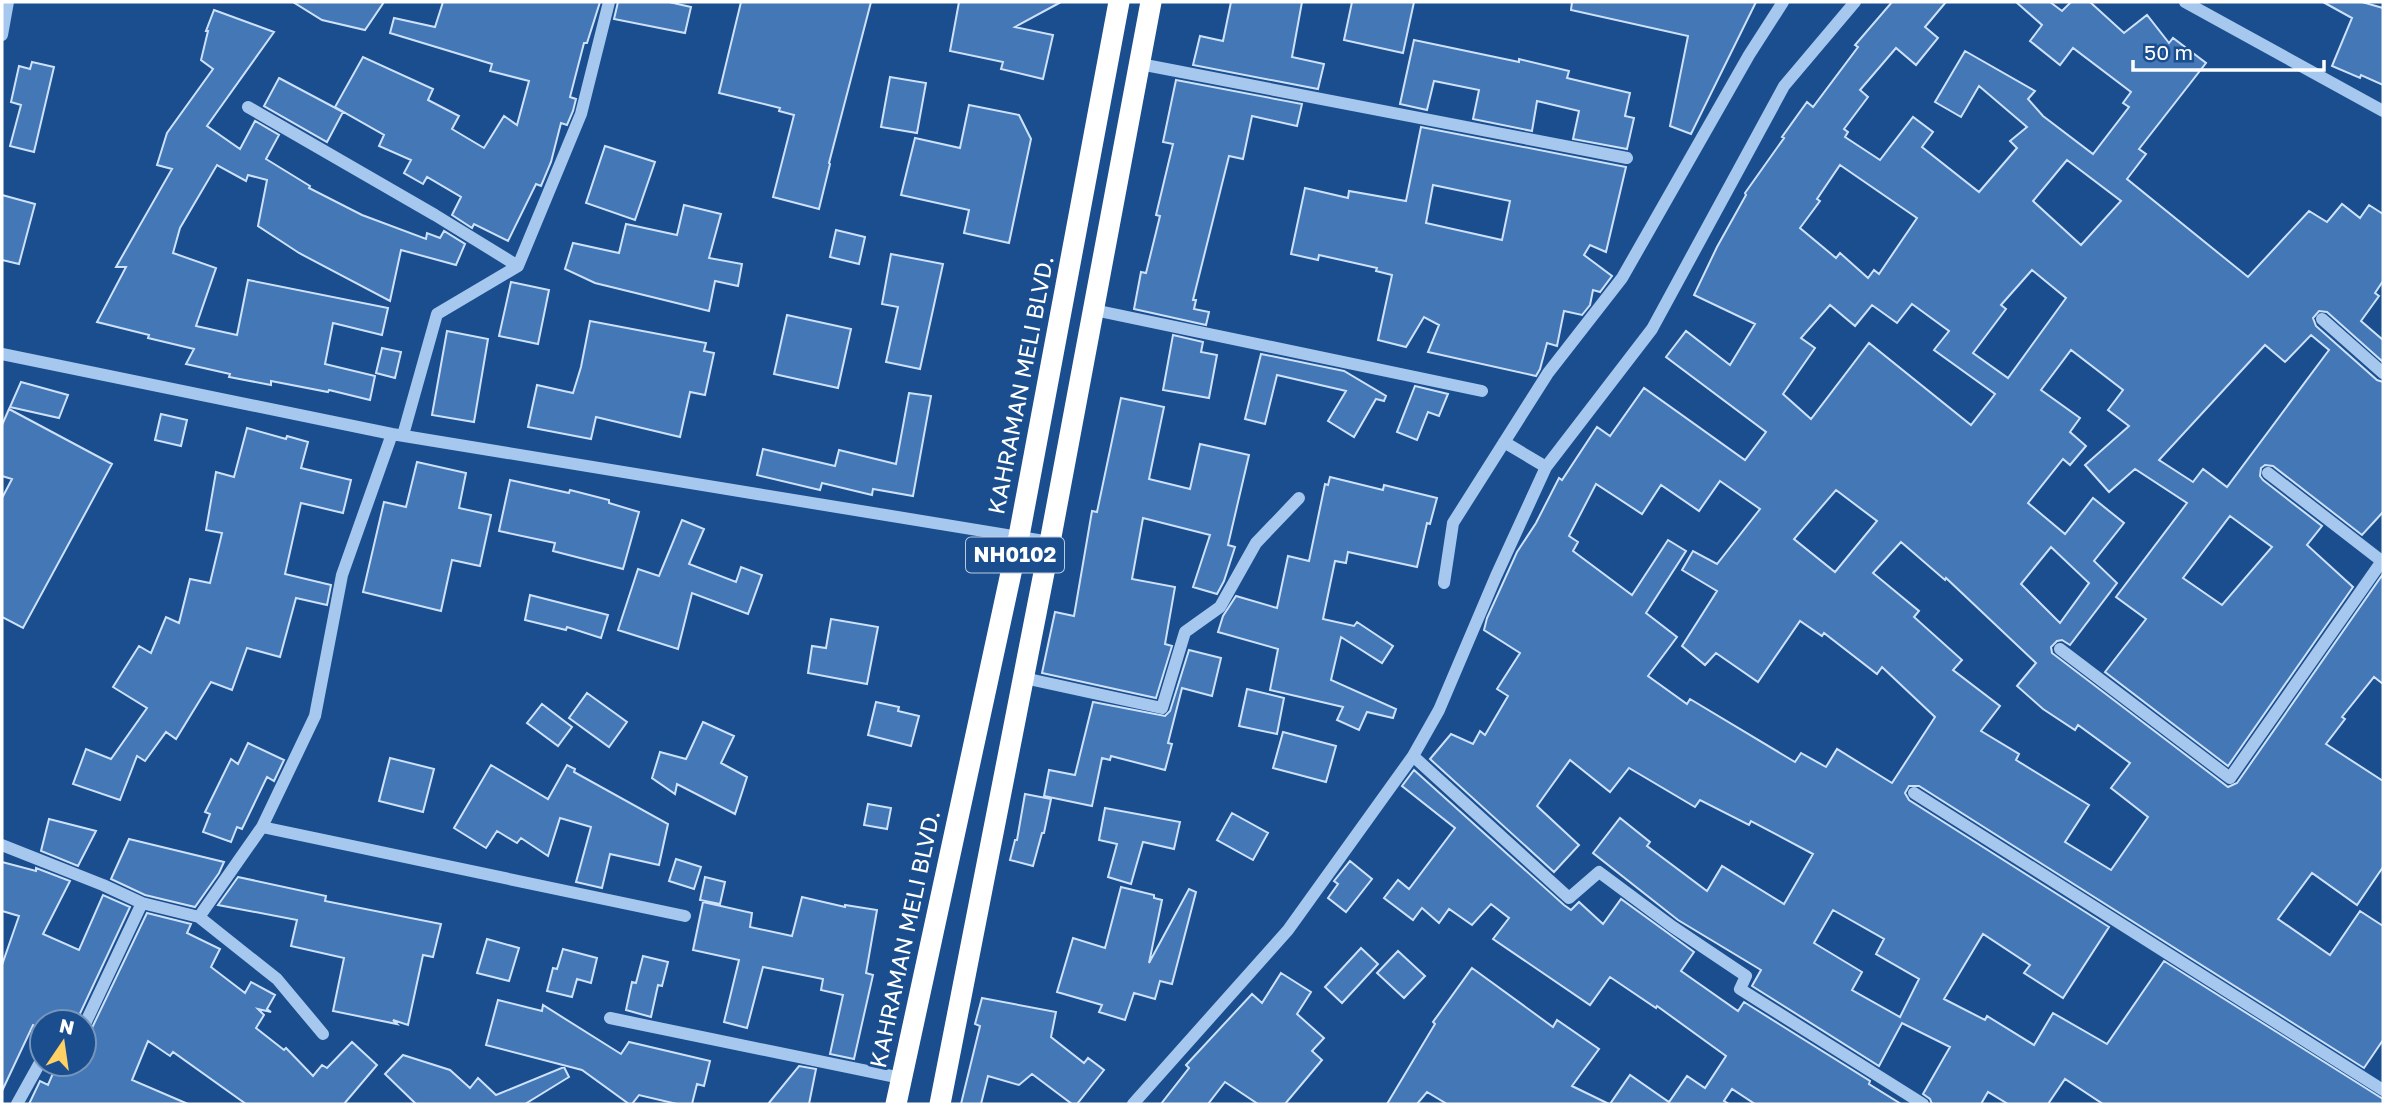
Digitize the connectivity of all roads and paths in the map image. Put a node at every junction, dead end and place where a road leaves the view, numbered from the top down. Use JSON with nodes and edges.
{"nodes":[{"id":1,"x":8,"y":2,"type":"edge"},
{"id":2,"x":609,"y":2,"type":"edge"},
{"id":3,"x":1119,"y":2,"type":"edge"},
{"id":4,"x":1152,"y":2,"type":"edge"},
{"id":5,"x":1783,"y":2,"type":"edge"},
{"id":6,"x":1855,"y":2,"type":"edge"},
{"id":7,"x":2185,"y":2,"type":"edge"},
{"id":8,"x":2,"y":35,"type":"edge"},
{"id":9,"x":1140,"y":64,"type":"junction"},
{"id":10,"x":248,"y":107,"type":"dead end"},
{"id":11,"x":2383,"y":111,"type":"edge"},
{"id":12,"x":1627,"y":158,"type":"dead end"},
{"id":13,"x":518,"y":266,"type":"junction"},
{"id":14,"x":1094,"y":310,"type":"junction"},
{"id":15,"x":2322,"y":319,"type":"dead end"},
{"id":16,"x":2,"y":354,"type":"edge"},
{"id":17,"x":2383,"y":373,"type":"edge"},
{"id":18,"x":1482,"y":391,"type":"dead end"},
{"id":19,"x":397,"y":434,"type":"junction"},
{"id":20,"x":1504,"y":442,"type":"junction"},
{"id":21,"x":1546,"y":467,"type":"junction"},
{"id":22,"x":2269,"y":473,"type":"dead end"},
{"id":23,"x":1298,"y":498,"type":"dead end"},
{"id":24,"x":1019,"y":536,"type":"junction"},
{"id":25,"x":1050,"y":542,"type":"junction"},
{"id":26,"x":2383,"y":562,"type":"edge"},
{"id":27,"x":1444,"y":583,"type":"dead end"},
{"id":28,"x":2060,"y":649,"type":"dead end"},
{"id":29,"x":1024,"y":678,"type":"junction"},
{"id":30,"x":1413,"y":756,"type":"junction"},
{"id":31,"x":1914,"y":793,"type":"dead end"},
{"id":32,"x":261,"y":827,"type":"junction"},
{"id":33,"x":2,"y":845,"type":"edge"},
{"id":34,"x":142,"y":903,"type":"junction"},
{"id":35,"x":685,"y":916,"type":"dead end"},
{"id":36,"x":199,"y":917,"type":"junction"},
{"id":37,"x":92,"y":1008,"type":"edge"},
{"id":38,"x":610,"y":1018,"type":"dead end"},
{"id":39,"x":323,"y":1034,"type":"dead end"},
{"id":40,"x":31,"y":1078,"type":"edge"},
{"id":41,"x":901,"y":1078,"type":"junction"},
{"id":42,"x":2383,"y":1090,"type":"edge"},
{"id":43,"x":17,"y":1104,"type":"edge"},
{"id":44,"x":897,"y":1104,"type":"edge"},
{"id":45,"x":940,"y":1104,"type":"edge"},
{"id":46,"x":1132,"y":1104,"type":"edge"},
{"id":47,"x":1923,"y":1104,"type":"edge"}],
"edges":[{"from":1,"to":8,"type":"street"},
{"from":2,"to":13,"type":"street"},
{"from":3,"to":24,"type":"highway","name":"KAHRAMAN MELI BLVD.","number":"NH0102"},
{"from":4,"to":9,"type":"highway","number":"NH0102"},
{"from":5,"to":20,"type":"street"},
{"from":6,"to":21,"type":"street"},
{"from":7,"to":11,"type":"street"},
{"from":9,"to":12,"type":"street"},
{"from":9,"to":14,"type":"highway","number":"NH0102"},
{"from":10,"to":13,"type":"street"},
{"from":13,"to":19,"type":"street"},
{"from":14,"to":18,"type":"street"},
{"from":14,"to":25,"type":"highway","number":"NH0102"},
{"from":15,"to":17,"type":"street"},
{"from":16,"to":19,"type":"street"},
{"from":19,"to":24,"type":"street"},
{"from":19,"to":32,"type":"street"},
{"from":20,"to":21,"type":"street"},
{"from":20,"to":27,"type":"street"},
{"from":21,"to":30,"type":"street"},
{"from":22,"to":26,"type":"street"},
{"from":23,"to":29,"type":"street"},
{"from":24,"to":25,"type":"street"},
{"from":24,"to":41,"type":"highway","name":"KAHRAMAN MELI BLVD.","number":"NH0102"},
{"from":25,"to":29,"type":"highway","number":"NH0102"},
{"from":26,"to":28,"type":"street"},
{"from":29,"to":45,"type":"highway","number":"NH0102"},
{"from":30,"to":46,"type":"street"},
{"from":30,"to":47,"type":"street"},
{"from":31,"to":42,"type":"street"},
{"from":32,"to":35,"type":"street"},
{"from":32,"to":36,"type":"street"},
{"from":33,"to":34,"type":"street"},
{"from":34,"to":36,"type":"street"},
{"from":34,"to":37,"type":"street"},
{"from":36,"to":39,"type":"street"},
{"from":38,"to":41,"type":"street"},
{"from":40,"to":43,"type":"street"},
{"from":41,"to":44,"type":"highway","name":"KAHRAMAN MELI BLVD.","number":"NH0102"}]}
